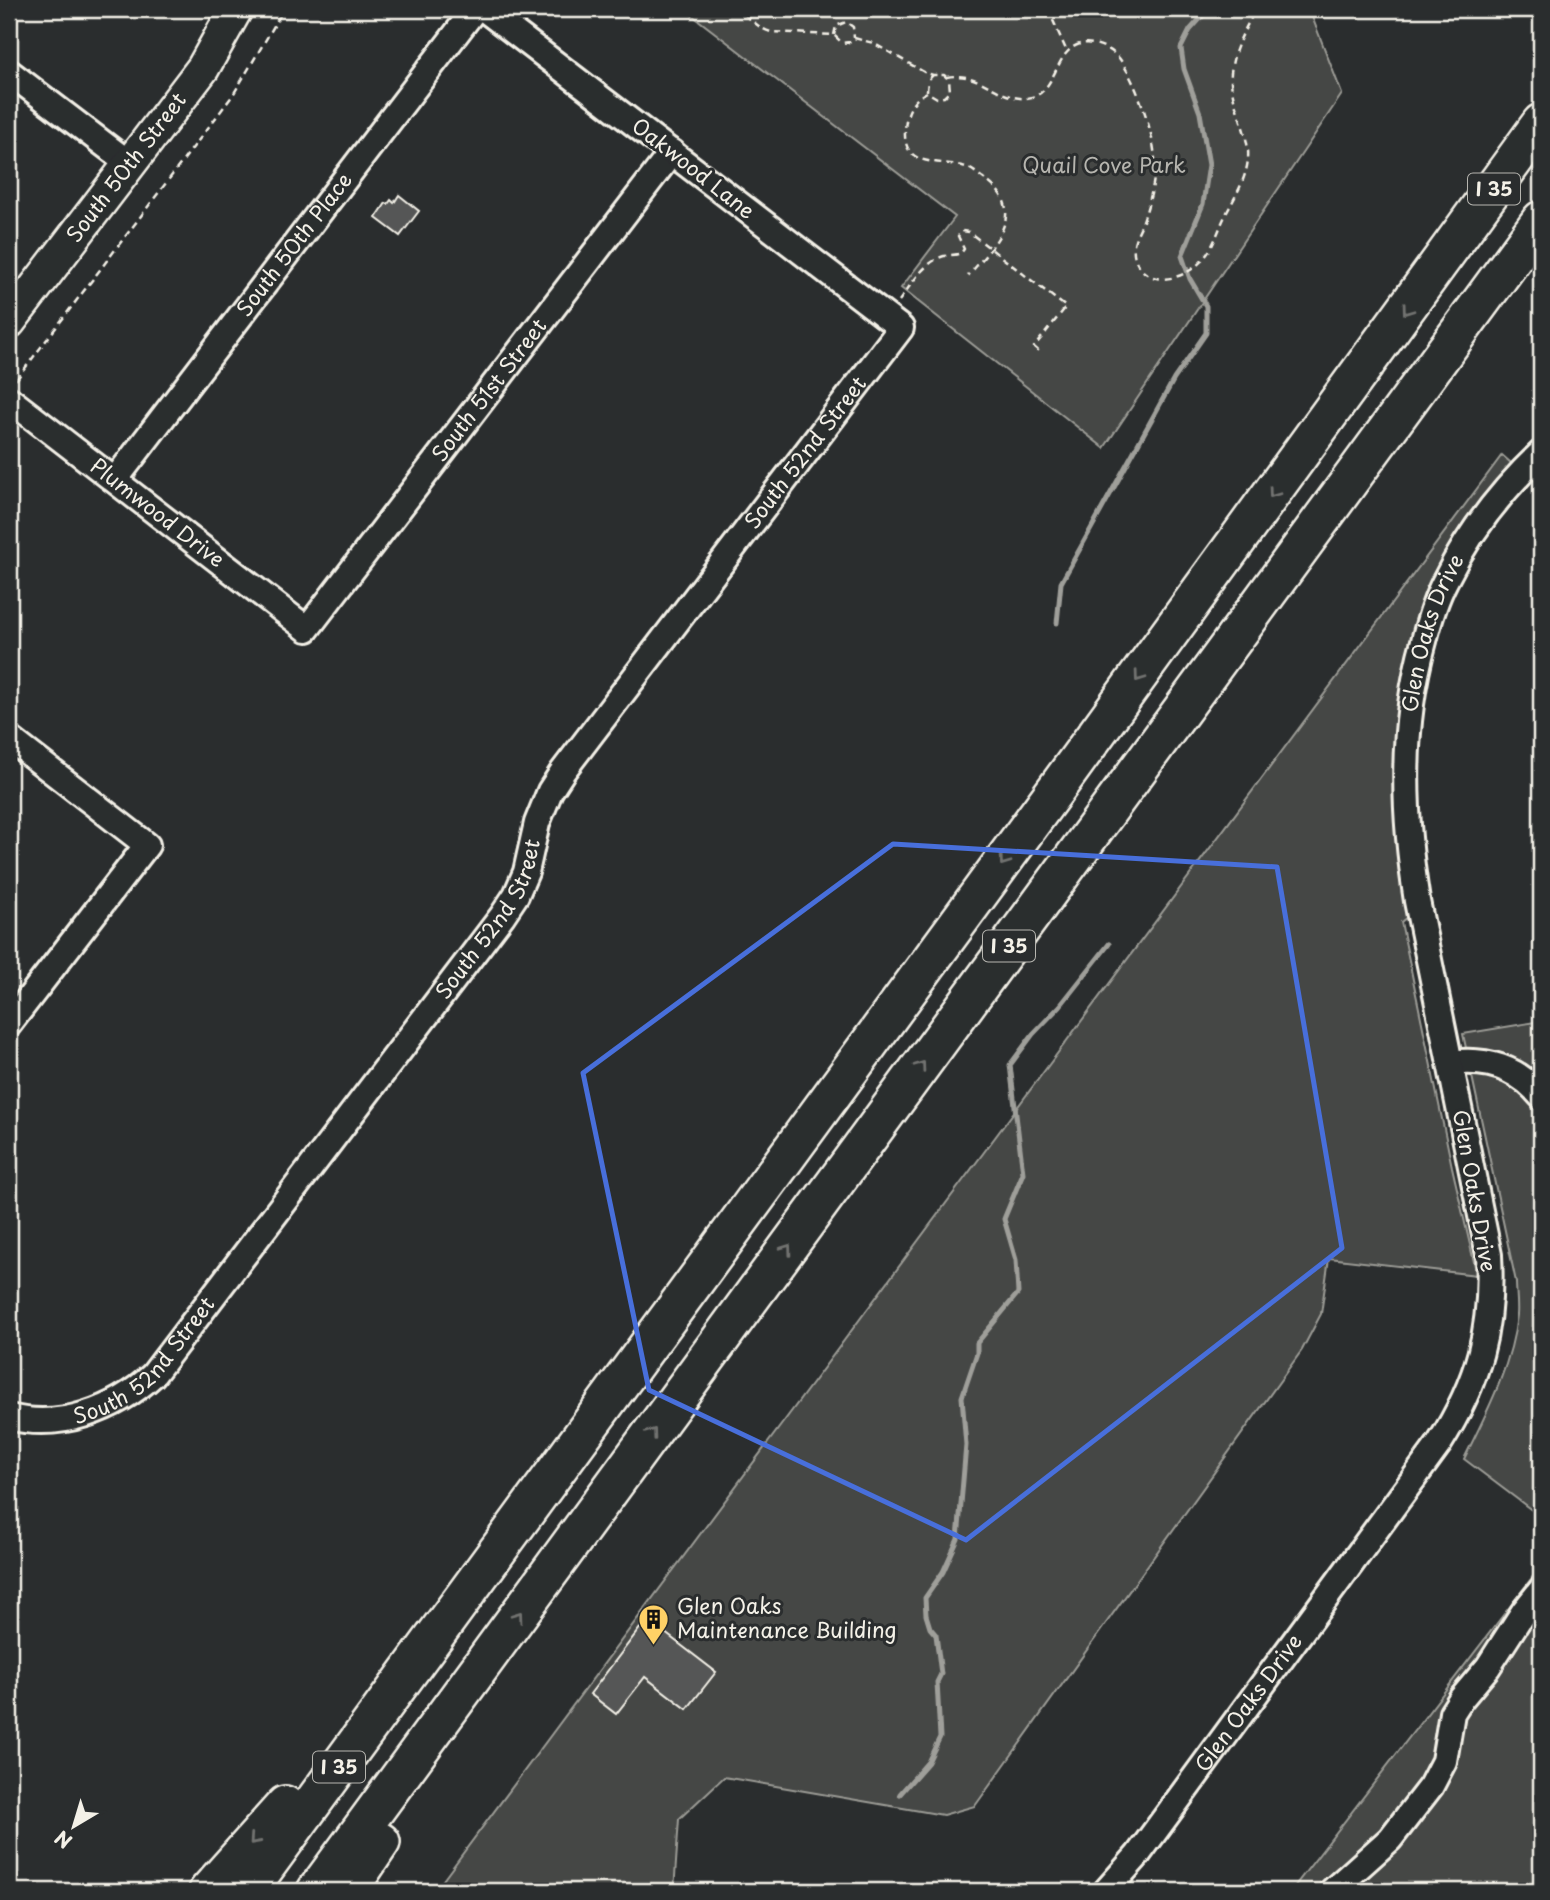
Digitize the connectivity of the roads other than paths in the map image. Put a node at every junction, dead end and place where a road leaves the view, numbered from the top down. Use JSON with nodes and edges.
{"nodes":[{"id":1,"x":236,"y":9,"type":"edge"},
{"id":2,"x":475,"y":9,"type":"edge"},
{"id":3,"x":484,"y":9,"type":"edge"},
{"id":4,"x":9,"y":72,"type":"edge"},
{"id":5,"x":1541,"y":123,"type":"edge"},
{"id":6,"x":672,"y":152,"type":"junction"},
{"id":7,"x":130,"y":164,"type":"junction"},
{"id":8,"x":1541,"y":220,"type":"edge"},
{"id":9,"x":898,"y":317,"type":"joint"},
{"id":10,"x":9,"y":322,"type":"edge"},
{"id":11,"x":12,"y":390,"type":"edge"},
{"id":12,"x":1541,"y":453,"type":"edge"},
{"id":13,"x":114,"y":480,"type":"junction"},
{"id":14,"x":307,"y":629,"type":"joint"},
{"id":15,"x":9,"y":738,"type":"edge"},
{"id":16,"x":9,"y":1024,"type":"edge"},
{"id":17,"x":1451,"y":1063,"type":"junction"},
{"id":18,"x":1541,"y":1096,"type":"edge"},
{"id":19,"x":9,"y":1417,"type":"edge"},
{"id":20,"x":1541,"y":1590,"type":"edge"},
{"id":21,"x":431,"y":1643,"type":"junction"},
{"id":22,"x":478,"y":1671,"type":"junction"},
{"id":23,"x":208,"y":1891,"type":"edge"},
{"id":24,"x":248,"y":1891,"type":"edge"},
{"id":25,"x":316,"y":1891,"type":"edge"},
{"id":26,"x":348,"y":1891,"type":"edge"},
{"id":27,"x":1106,"y":1891,"type":"edge"},
{"id":28,"x":1332,"y":1891,"type":"edge"}],
"edges":[{"from":1,"to":7,"type":"main road","name":"South 50th Street"},
{"from":2,"to":13,"type":"street","name":"South 50th Place"},
{"from":3,"to":6,"type":"street","name":"Oakwood Lane"},
{"from":4,"to":7,"type":"street"},
{"from":5,"to":21,"type":"highway","number":"I 35","one_way":true},
{"from":6,"to":9,"type":"street","name":"Oakwood Lane"},
{"from":6,"to":14,"type":"street","name":"South 51st Street"},
{"from":7,"to":10,"type":"main road","name":"South 50th Street"},
{"from":22,"to":8,"type":"highway","number":"I 35","one_way":true},
{"from":9,"to":19,"type":"street","name":"South 52nd Street"},
{"from":11,"to":13,"type":"street","name":"Plumwood Drive"},
{"from":12,"to":17,"type":"street","name":"Glen Oaks Drive"},
{"from":13,"to":14,"type":"street","name":"Plumwood Drive"},
{"from":15,"to":16,"type":"street"},
{"from":17,"to":18,"type":"street"},
{"from":17,"to":27,"type":"street","name":"Glen Oaks Drive"},
{"from":20,"to":28,"type":"street"},
{"from":21,"to":23,"type":"highway","one_way":true},
{"from":21,"to":24,"type":"highway","number":"I 35"},
{"from":22,"to":25,"type":"highway","number":"I 35"},
{"from":22,"to":26,"type":"highway"}]}
